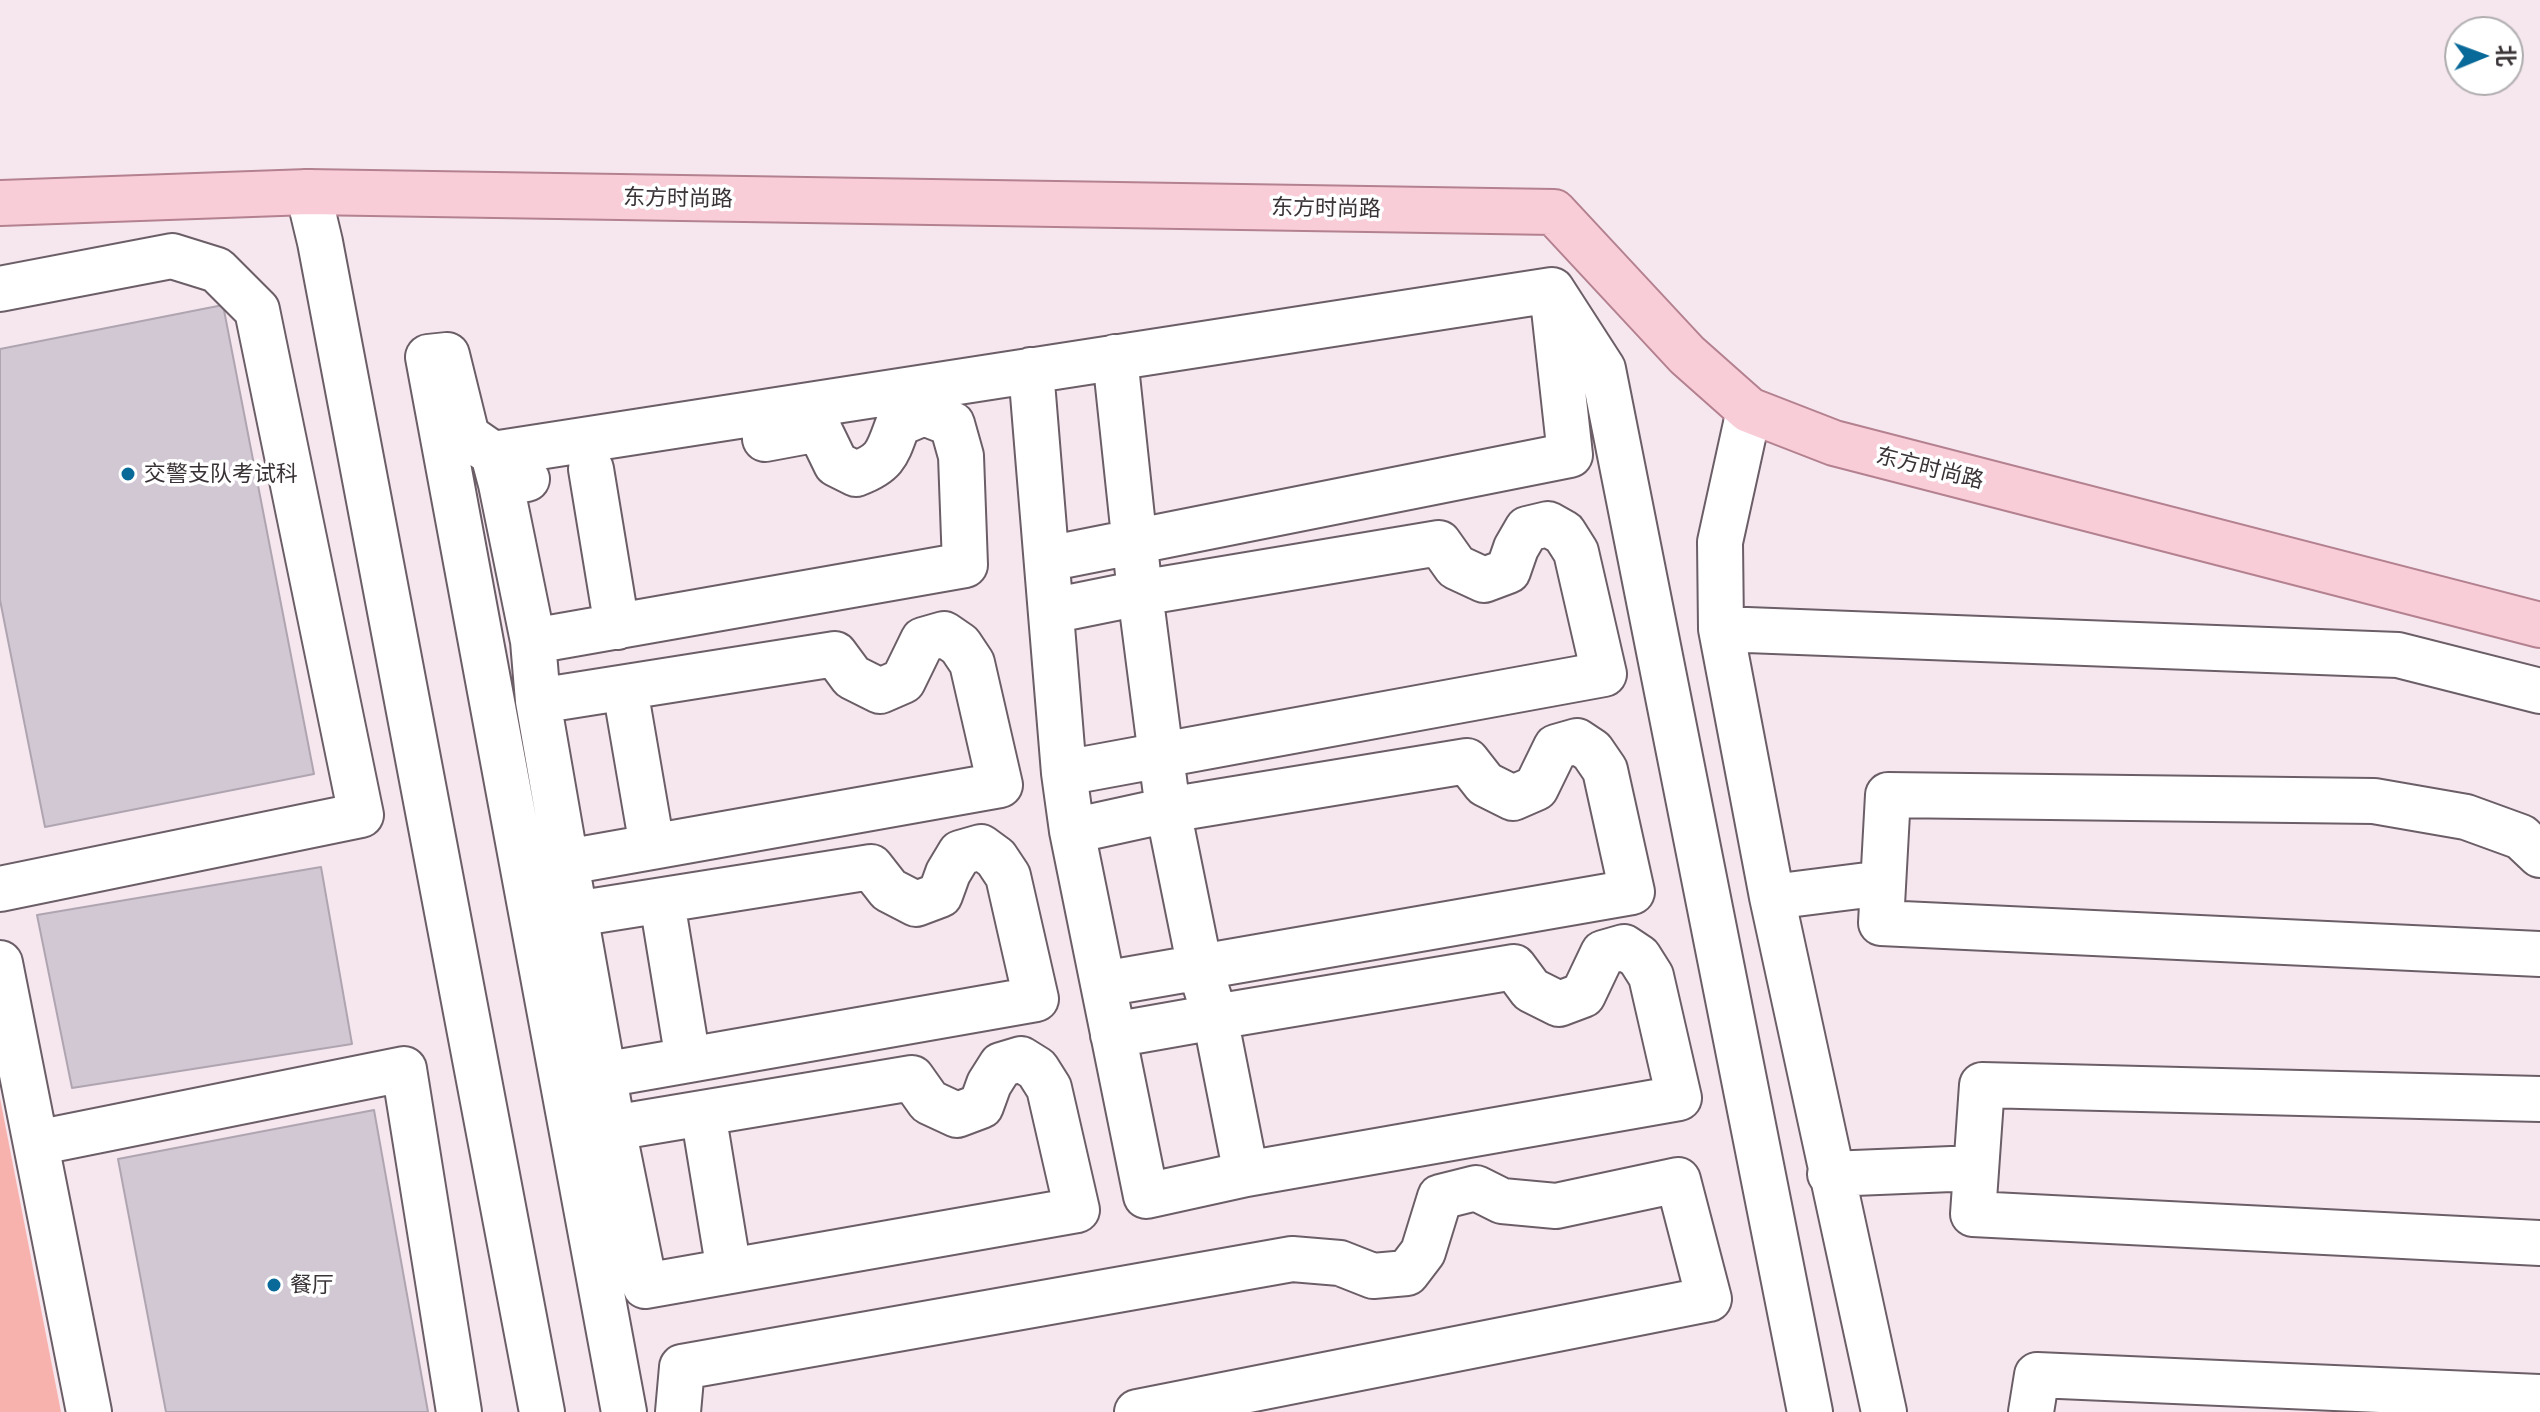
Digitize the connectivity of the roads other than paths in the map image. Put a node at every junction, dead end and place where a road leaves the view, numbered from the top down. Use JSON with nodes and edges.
{"nodes":[{"id":1,"x":308,"y":192,"type":"junction"},
{"id":2,"x":0,"y":203,"type":"edge"},
{"id":3,"x":0,"y":289,"type":"edge"},
{"id":4,"x":1552,"y":290,"type":"junction"},
{"id":5,"x":1115,"y":357,"type":"junction"},
{"id":6,"x":1031,"y":370,"type":"junction"},
{"id":7,"x":1749,"y":410,"type":"junction"},
{"id":8,"x":497,"y":469,"type":"junction"},
{"id":9,"x":591,"y":469,"type":"junction"},
{"id":10,"x":1134,"y":541,"type":"junction"},
{"id":11,"x":1047,"y":559,"type":"junction"},
{"id":12,"x":1140,"y":593,"type":"junction"},
{"id":13,"x":1051,"y":611,"type":"junction"},
{"id":14,"x":2540,"y":625,"type":"edge"},
{"id":15,"x":617,"y":627,"type":"junction"},
{"id":16,"x":1721,"y":629,"type":"junction"},
{"id":17,"x":533,"y":641,"type":"junction"},
{"id":18,"x":625,"y":689,"type":"junction"},
{"id":19,"x":2540,"y":691,"type":"edge"},
{"id":20,"x":538,"y":701,"type":"junction"},
{"id":21,"x":1160,"y":755,"type":"junction"},
{"id":22,"x":1064,"y":773,"type":"junction"},
{"id":23,"x":1168,"y":810,"type":"junction"},
{"id":24,"x":1072,"y":831,"type":"junction"},
{"id":25,"x":652,"y":846,"type":"junction"},
{"id":26,"x":2540,"y":855,"type":"edge"},
{"id":27,"x":567,"y":862,"type":"junction"},
{"id":28,"x":1883,"y":883,"type":"junction"},
{"id":29,"x":0,"y":889,"type":"edge"},
{"id":30,"x":1772,"y":897,"type":"junction"},
{"id":31,"x":662,"y":902,"type":"junction"},
{"id":32,"x":575,"y":914,"type":"junction"},
{"id":33,"x":2540,"y":954,"type":"edge"},
{"id":34,"x":0,"y":963,"type":"edge"},
{"id":35,"x":1200,"y":968,"type":"junction"},
{"id":36,"x":1103,"y":984,"type":"junction"},
{"id":37,"x":1215,"y":1017,"type":"junction"},
{"id":38,"x":1113,"y":1035,"type":"junction"},
{"id":39,"x":688,"y":1060,"type":"junction"},
{"id":40,"x":603,"y":1075,"type":"junction"},
{"id":41,"x":2540,"y":1099,"type":"edge"},
{"id":42,"x":703,"y":1113,"type":"junction"},
{"id":43,"x":613,"y":1128,"type":"junction"},
{"id":44,"x":36,"y":1143,"type":"junction"},
{"id":45,"x":1976,"y":1168,"type":"junction"},
{"id":46,"x":1246,"y":1174,"type":"junction"},
{"id":47,"x":1830,"y":1174,"type":"junction"},
{"id":48,"x":2540,"y":1243,"type":"edge"},
{"id":49,"x":729,"y":1271,"type":"junction"},
{"id":50,"x":2540,"y":1397,"type":"edge"},
{"id":51,"x":89,"y":1412,"type":"edge"},
{"id":52,"x":459,"y":1412,"type":"edge"},
{"id":53,"x":542,"y":1412,"type":"edge"},
{"id":54,"x":624,"y":1412,"type":"edge"},
{"id":55,"x":678,"y":1412,"type":"edge"},
{"id":56,"x":1137,"y":1412,"type":"edge"},
{"id":57,"x":1810,"y":1412,"type":"edge"},
{"id":58,"x":1884,"y":1412,"type":"edge"},
{"id":59,"x":2031,"y":1412,"type":"edge"}],
"edges":[{"from":1,"to":2,"type":"main road","name":"东方时尚路"},
{"from":1,"to":7,"type":"main road","name":"东方时尚路"},
{"from":1,"to":53,"type":"lane"},
{"from":3,"to":29,"type":"lane"},
{"from":4,"to":5,"type":"lane"},
{"from":4,"to":10,"type":"lane"},
{"from":4,"to":57,"type":"lane"},
{"from":5,"to":6,"type":"lane"},
{"from":5,"to":10,"type":"lane"},
{"from":6,"to":8,"type":"lane"},
{"from":6,"to":11,"type":"lane"},
{"from":7,"to":14,"type":"main road","name":"东方时尚路"},
{"from":7,"to":16,"type":"lane"},
{"from":8,"to":9,"type":"lane"},
{"from":8,"to":17,"type":"lane"},
{"from":8,"to":54,"type":"lane"},
{"from":9,"to":15,"type":"lane"},
{"from":9,"to":15,"type":"lane"},
{"from":10,"to":11,"type":"lane"},
{"from":10,"to":12,"type":"lane"},
{"from":11,"to":13,"type":"lane"},
{"from":12,"to":13,"type":"lane"},
{"from":12,"to":21,"type":"lane"},
{"from":12,"to":21,"type":"lane"},
{"from":13,"to":22,"type":"lane"},
{"from":15,"to":17,"type":"lane"},
{"from":16,"to":19,"type":"lane"},
{"from":16,"to":30,"type":"lane"},
{"from":17,"to":20,"type":"lane"},
{"from":18,"to":20,"type":"lane"},
{"from":18,"to":25,"type":"lane"},
{"from":18,"to":25,"type":"lane"},
{"from":20,"to":27,"type":"lane"},
{"from":21,"to":22,"type":"lane"},
{"from":21,"to":23,"type":"lane"},
{"from":22,"to":24,"type":"lane"},
{"from":23,"to":24,"type":"lane"},
{"from":23,"to":35,"type":"lane"},
{"from":23,"to":35,"type":"lane"},
{"from":24,"to":36,"type":"lane"},
{"from":25,"to":27,"type":"lane"},
{"from":26,"to":28,"type":"lane"},
{"from":27,"to":32,"type":"lane"},
{"from":28,"to":30,"type":"lane"},
{"from":28,"to":33,"type":"lane"},
{"from":30,"to":47,"type":"lane"},
{"from":31,"to":32,"type":"lane"},
{"from":31,"to":39,"type":"lane"},
{"from":31,"to":39,"type":"lane"},
{"from":32,"to":40,"type":"lane"},
{"from":34,"to":44,"type":"lane"},
{"from":35,"to":36,"type":"lane"},
{"from":35,"to":37,"type":"lane"},
{"from":36,"to":38,"type":"lane"},
{"from":37,"to":38,"type":"lane"},
{"from":37,"to":46,"type":"lane"},
{"from":37,"to":46,"type":"lane"},
{"from":38,"to":46,"type":"lane"},
{"from":39,"to":40,"type":"lane"},
{"from":40,"to":43,"type":"lane"},
{"from":41,"to":45,"type":"lane"},
{"from":42,"to":43,"type":"lane"},
{"from":42,"to":49,"type":"lane"},
{"from":42,"to":49,"type":"lane"},
{"from":43,"to":49,"type":"lane"},
{"from":44,"to":51,"type":"lane"},
{"from":44,"to":52,"type":"lane"},
{"from":45,"to":47,"type":"lane"},
{"from":45,"to":48,"type":"lane"},
{"from":47,"to":58,"type":"lane"},
{"from":50,"to":59,"type":"lane"},
{"from":55,"to":56,"type":"lane"}]}
